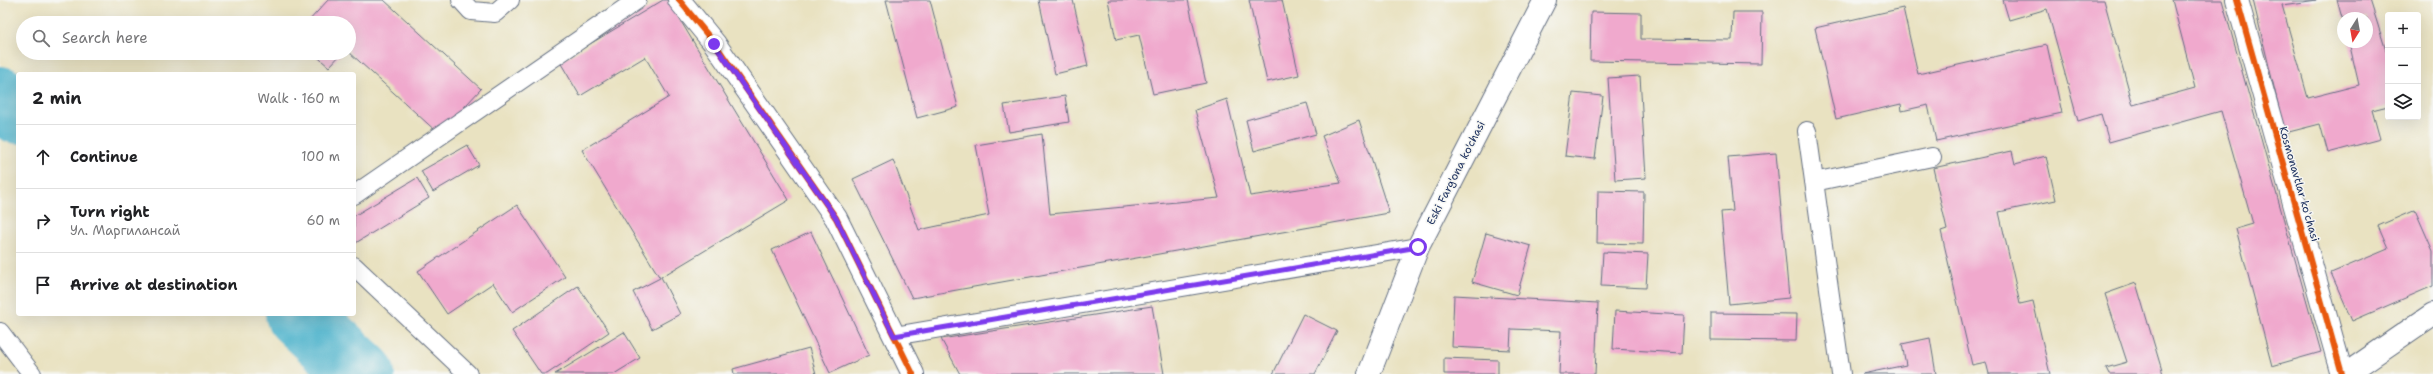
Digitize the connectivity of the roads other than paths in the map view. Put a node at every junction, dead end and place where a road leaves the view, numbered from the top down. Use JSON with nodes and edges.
{"nodes":[{"id":1,"x":462,"y":0,"type":"edge"},
{"id":2,"x":510,"y":0,"type":"edge"},
{"id":3,"x":637,"y":0,"type":"edge"},
{"id":4,"x":679,"y":0,"type":"edge"},
{"id":5,"x":1545,"y":0,"type":"edge"},
{"id":6,"x":2237,"y":0,"type":"edge"},
{"id":7,"x":1807,"y":131,"type":"dead end"},
{"id":8,"x":1932,"y":157,"type":"dead end"},
{"id":9,"x":1814,"y":182,"type":"junction"},
{"id":10,"x":356,"y":194,"type":"edge"},
{"id":11,"x":1418,"y":247,"type":"junction"},
{"id":12,"x":356,"y":268,"type":"edge"},
{"id":13,"x":2433,"y":314,"type":"edge"},
{"id":14,"x":0,"y":332,"type":"edge"},
{"id":15,"x":894,"y":336,"type":"junction"},
{"id":16,"x":32,"y":374,"type":"edge"},
{"id":17,"x":468,"y":374,"type":"edge"},
{"id":18,"x":913,"y":374,"type":"edge"},
{"id":19,"x":1369,"y":374,"type":"edge"},
{"id":20,"x":1841,"y":374,"type":"edge"},
{"id":21,"x":2342,"y":374,"type":"edge"},
{"id":22,"x":2346,"y":374,"type":"edge"}],
"edges":[{"from":1,"to":2,"type":"lane"},
{"from":3,"to":10,"type":"lane"},
{"from":4,"to":15,"type":"street"},
{"from":5,"to":11,"type":"street","name":"Eski Farg'ona ko'chasi"},
{"from":6,"to":21,"type":"street","name":"Kosmonavtlar koʻchasi"},
{"from":7,"to":9,"type":"lane"},
{"from":8,"to":9,"type":"lane"},
{"from":9,"to":20,"type":"lane"},
{"from":11,"to":15,"type":"lane"},
{"from":11,"to":19,"type":"street","name":"Eski Farg'ona ko'chasi"},
{"from":12,"to":17,"type":"lane"},
{"from":13,"to":22,"type":"street"},
{"from":14,"to":16,"type":"lane"},
{"from":15,"to":18,"type":"street"}]}
